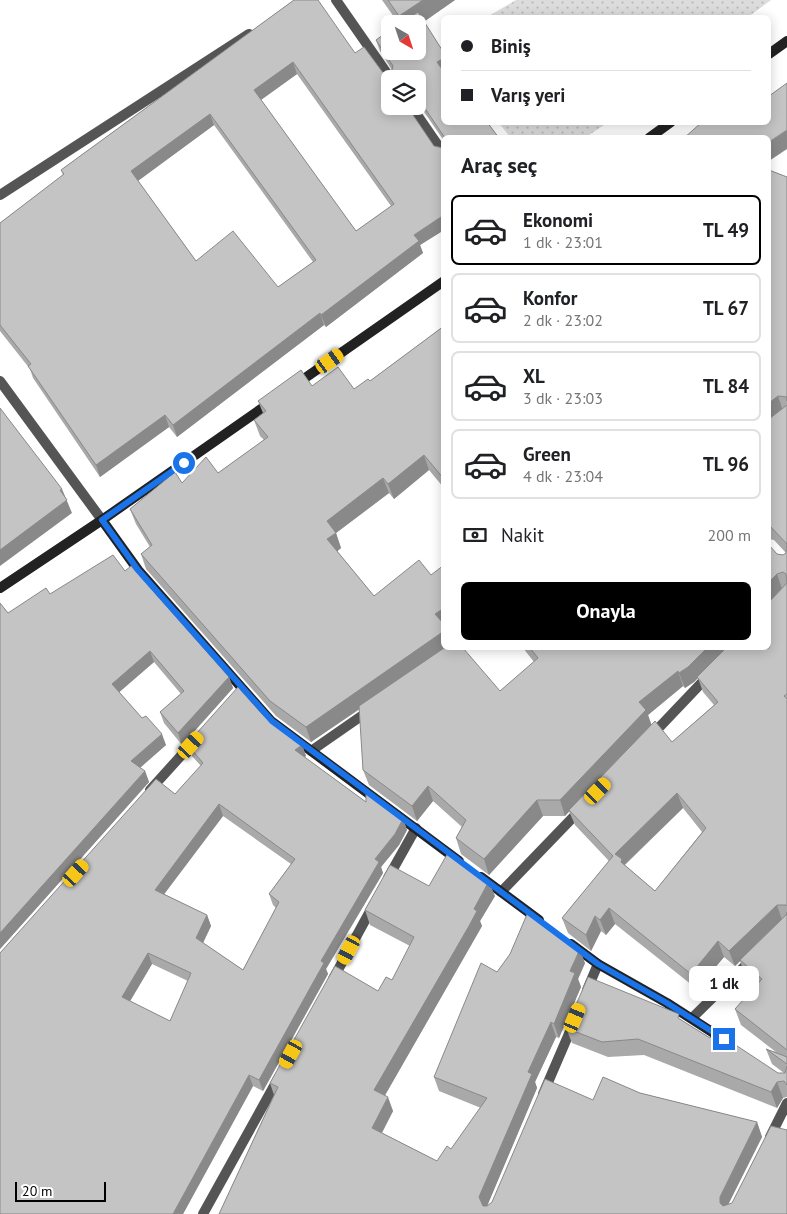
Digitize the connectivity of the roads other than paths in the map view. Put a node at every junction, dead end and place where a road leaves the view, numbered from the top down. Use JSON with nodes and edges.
{"nodes":[{"id":1,"x":336,"y":0,"type":"edge"},
{"id":2,"x":260,"y":27,"type":"edge"},
{"id":3,"x":787,"y":41,"type":"edge"},
{"id":4,"x":771,"y":53,"type":"edge"},
{"id":5,"x":385,"y":70,"type":"edge"},
{"id":6,"x":417,"y":115,"type":"edge"},
{"id":7,"x":667,"y":125,"type":"edge"},
{"id":8,"x":653,"y":135,"type":"edge"},
{"id":9,"x":441,"y":150,"type":"edge"},
{"id":10,"x":0,"y":195,"type":"edge"},
{"id":11,"x":441,"y":283,"type":"edge"},
{"id":12,"x":0,"y":381,"type":"edge"},
{"id":13,"x":102,"y":520,"type":"junction"},
{"id":14,"x":0,"y":588,"type":"edge"},
{"id":15,"x":715,"y":669,"type":"edge"},
{"id":16,"x":381,"y":702,"type":"edge"},
{"id":17,"x":202,"y":732,"type":"edge"},
{"id":18,"x":639,"y":748,"type":"edge"},
{"id":19,"x":311,"y":751,"type":"junction"},
{"id":20,"x":144,"y":798,"type":"edge"},
{"id":21,"x":591,"y":798,"type":"edge"},
{"id":22,"x":416,"y":828,"type":"junction"},
{"id":23,"x":501,"y":892,"type":"junction"},
{"id":24,"x":546,"y":925,"type":"edge"},
{"id":25,"x":561,"y":936,"type":"edge"},
{"id":26,"x":760,"y":952,"type":"edge"},
{"id":27,"x":598,"y":964,"type":"junction"},
{"id":28,"x":330,"y":985,"type":"edge"},
{"id":29,"x":692,"y":1018,"type":"junction"},
{"id":30,"x":731,"y":1045,"type":"edge"},
{"id":31,"x":286,"y":1063,"type":"edge"},
{"id":32,"x":787,"y":1103,"type":"edge"},
{"id":33,"x":537,"y":1107,"type":"edge"},
{"id":34,"x":766,"y":1146,"type":"edge"},
{"id":35,"x":203,"y":1214,"type":"edge"}],
"edges":[{"from":1,"to":5,"type":"street"},
{"from":2,"to":10,"type":"street"},
{"from":3,"to":4,"type":"street"},
{"from":6,"to":9,"type":"street"},
{"from":7,"to":8,"type":"street"},
{"from":11,"to":13,"type":"street"},
{"from":12,"to":13,"type":"street"},
{"from":13,"to":14,"type":"street"},
{"from":13,"to":19,"type":"street"},
{"from":15,"to":18,"type":"street"},
{"from":16,"to":19,"type":"street"},
{"from":17,"to":20,"type":"street"},
{"from":19,"to":22,"type":"street"},
{"from":21,"to":23,"type":"street"},
{"from":22,"to":23,"type":"street"},
{"from":22,"to":28,"type":"street"},
{"from":23,"to":24,"type":"street"},
{"from":25,"to":27,"type":"street"},
{"from":26,"to":29,"type":"street"},
{"from":27,"to":29,"type":"street"},
{"from":27,"to":33,"type":"street"},
{"from":29,"to":30,"type":"street"},
{"from":31,"to":35,"type":"street"},
{"from":32,"to":34,"type":"street"}]}
